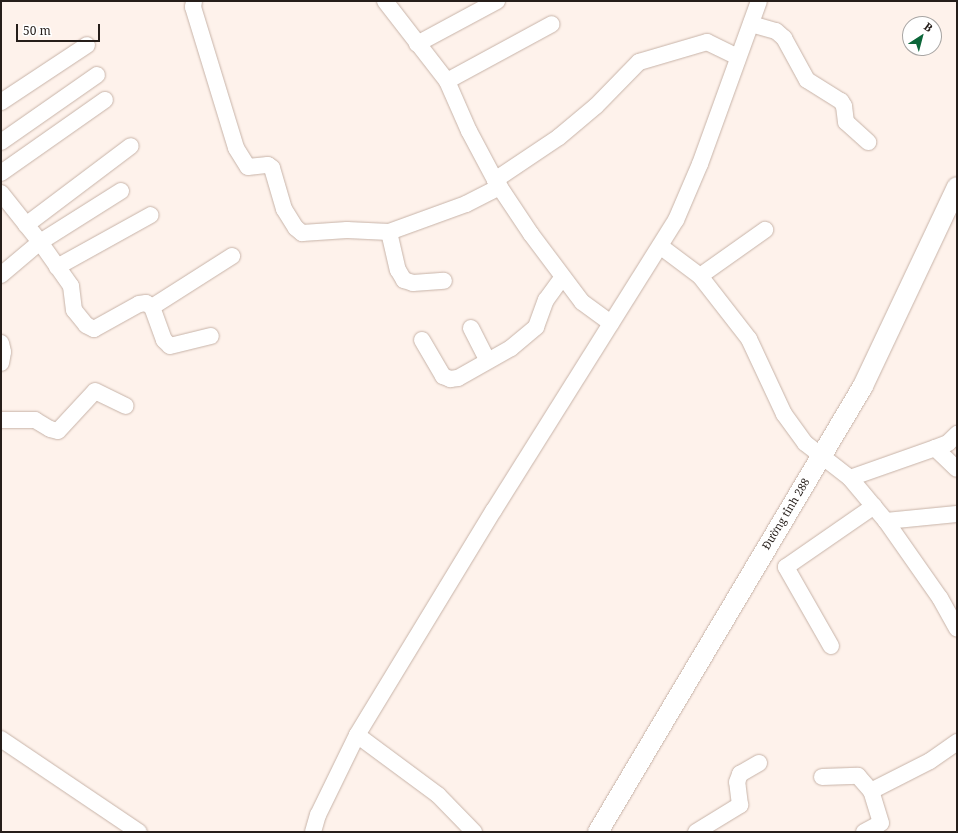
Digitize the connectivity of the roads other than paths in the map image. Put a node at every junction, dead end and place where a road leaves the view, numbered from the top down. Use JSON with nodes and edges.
{"nodes":[{"id":1,"x":194,"y":1,"type":"edge"},
{"id":2,"x":385,"y":1,"type":"edge"},
{"id":3,"x":497,"y":1,"type":"edge"},
{"id":4,"x":758,"y":1,"type":"edge"},
{"id":5,"x":552,"y":24,"type":"dead end"},
{"id":6,"x":751,"y":24,"type":"junction"},
{"id":7,"x":418,"y":44,"type":"junction"},
{"id":8,"x":87,"y":45,"type":"dead end"},
{"id":9,"x":738,"y":57,"type":"junction"},
{"id":10,"x":96,"y":75,"type":"dead end"},
{"id":11,"x":446,"y":81,"type":"junction"},
{"id":12,"x":105,"y":100,"type":"dead end"},
{"id":13,"x":1,"y":102,"type":"edge"},
{"id":14,"x":1,"y":142,"type":"edge"},
{"id":15,"x":868,"y":142,"type":"dead end"},
{"id":16,"x":131,"y":146,"type":"dead end"},
{"id":17,"x":1,"y":173,"type":"edge"},
{"id":18,"x":497,"y":184,"type":"junction"},
{"id":19,"x":957,"y":187,"type":"edge"},
{"id":20,"x":121,"y":191,"type":"dead end"},
{"id":21,"x":1,"y":193,"type":"edge"},
{"id":22,"x":151,"y":214,"type":"dead end"},
{"id":23,"x":26,"y":225,"type":"junction"},
{"id":24,"x":765,"y":230,"type":"dead end"},
{"id":25,"x":389,"y":232,"type":"junction"},
{"id":26,"x":40,"y":242,"type":"junction"},
{"id":27,"x":660,"y":246,"type":"junction"},
{"id":28,"x":232,"y":256,"type":"dead end"},
{"id":29,"x":58,"y":267,"type":"junction"},
{"id":30,"x":1,"y":275,"type":"edge"},
{"id":31,"x":700,"y":276,"type":"junction"},
{"id":32,"x":562,"y":278,"type":"junction"},
{"id":33,"x":444,"y":281,"type":"dead end"},
{"id":34,"x":152,"y":307,"type":"junction"},
{"id":35,"x":612,"y":323,"type":"junction"},
{"id":36,"x":471,"y":328,"type":"dead end"},
{"id":37,"x":211,"y":336,"type":"dead end"},
{"id":38,"x":422,"y":340,"type":"dead end"},
{"id":39,"x":1,"y":343,"type":"edge"},
{"id":40,"x":487,"y":360,"type":"junction"},
{"id":41,"x":1,"y":363,"type":"edge"},
{"id":42,"x":126,"y":406,"type":"dead end"},
{"id":43,"x":1,"y":420,"type":"edge"},
{"id":44,"x":957,"y":434,"type":"edge"},
{"id":45,"x":936,"y":448,"type":"junction"},
{"id":46,"x":821,"y":456,"type":"junction"},
{"id":47,"x":957,"y":469,"type":"edge"},
{"id":48,"x":850,"y":478,"type":"junction"},
{"id":49,"x":874,"y":506,"type":"junction"},
{"id":50,"x":957,"y":514,"type":"edge"},
{"id":51,"x":886,"y":521,"type":"junction"},
{"id":52,"x":957,"y":629,"type":"edge"},
{"id":53,"x":831,"y":646,"type":"dead end"},
{"id":54,"x":357,"y":735,"type":"junction"},
{"id":55,"x":1,"y":739,"type":"edge"},
{"id":56,"x":957,"y":742,"type":"edge"},
{"id":57,"x":760,"y":763,"type":"dead end"},
{"id":58,"x":822,"y":777,"type":"dead end"},
{"id":59,"x":871,"y":791,"type":"junction"},
{"id":60,"x":139,"y":832,"type":"edge"},
{"id":61,"x":313,"y":832,"type":"edge"},
{"id":62,"x":474,"y":832,"type":"edge"},
{"id":63,"x":598,"y":832,"type":"edge"},
{"id":64,"x":696,"y":832,"type":"edge"},
{"id":65,"x":864,"y":832,"type":"edge"}],
"edges":[{"from":1,"to":25,"type":"street"},
{"from":2,"to":7,"type":"street"},
{"from":3,"to":7,"type":"street"},
{"from":4,"to":6,"type":"street"},
{"from":5,"to":11,"type":"street"},
{"from":6,"to":9,"type":"street"},
{"from":6,"to":15,"type":"street"},
{"from":7,"to":11,"type":"street"},
{"from":8,"to":13,"type":"street"},
{"from":9,"to":18,"type":"street"},
{"from":9,"to":27,"type":"street"},
{"from":10,"to":14,"type":"street"},
{"from":11,"to":18,"type":"street"},
{"from":12,"to":17,"type":"street"},
{"from":16,"to":23,"type":"street"},
{"from":18,"to":25,"type":"street"},
{"from":18,"to":32,"type":"street"},
{"from":19,"to":46,"type":"main road","name":"Đường tỉnh 288"},
{"from":20,"to":26,"type":"street"},
{"from":21,"to":23,"type":"street"},
{"from":22,"to":29,"type":"street"},
{"from":23,"to":26,"type":"street"},
{"from":24,"to":31,"type":"street"},
{"from":25,"to":33,"type":"street"},
{"from":26,"to":29,"type":"street"},
{"from":26,"to":30,"type":"street"},
{"from":27,"to":31,"type":"street"},
{"from":27,"to":35,"type":"street"},
{"from":28,"to":34,"type":"street"},
{"from":29,"to":34,"type":"street"},
{"from":31,"to":46,"type":"street"},
{"from":32,"to":35,"type":"street"},
{"from":32,"to":40,"type":"street"},
{"from":34,"to":37,"type":"street"},
{"from":35,"to":54,"type":"street"},
{"from":36,"to":40,"type":"street"},
{"from":38,"to":40,"type":"street"},
{"from":39,"to":41,"type":"street"},
{"from":42,"to":43,"type":"street"},
{"from":44,"to":45,"type":"street"},
{"from":45,"to":47,"type":"street"},
{"from":45,"to":48,"type":"street"},
{"from":46,"to":48,"type":"street"},
{"from":46,"to":63,"type":"main road","name":"Đường tỉnh 288"},
{"from":48,"to":49,"type":"street"},
{"from":49,"to":51,"type":"street"},
{"from":49,"to":53,"type":"street"},
{"from":50,"to":51,"type":"street"},
{"from":51,"to":52,"type":"street"},
{"from":54,"to":61,"type":"street"},
{"from":54,"to":62,"type":"street"},
{"from":55,"to":60,"type":"street"},
{"from":56,"to":59,"type":"street"},
{"from":57,"to":64,"type":"street"},
{"from":58,"to":59,"type":"street"},
{"from":59,"to":65,"type":"street"}]}
